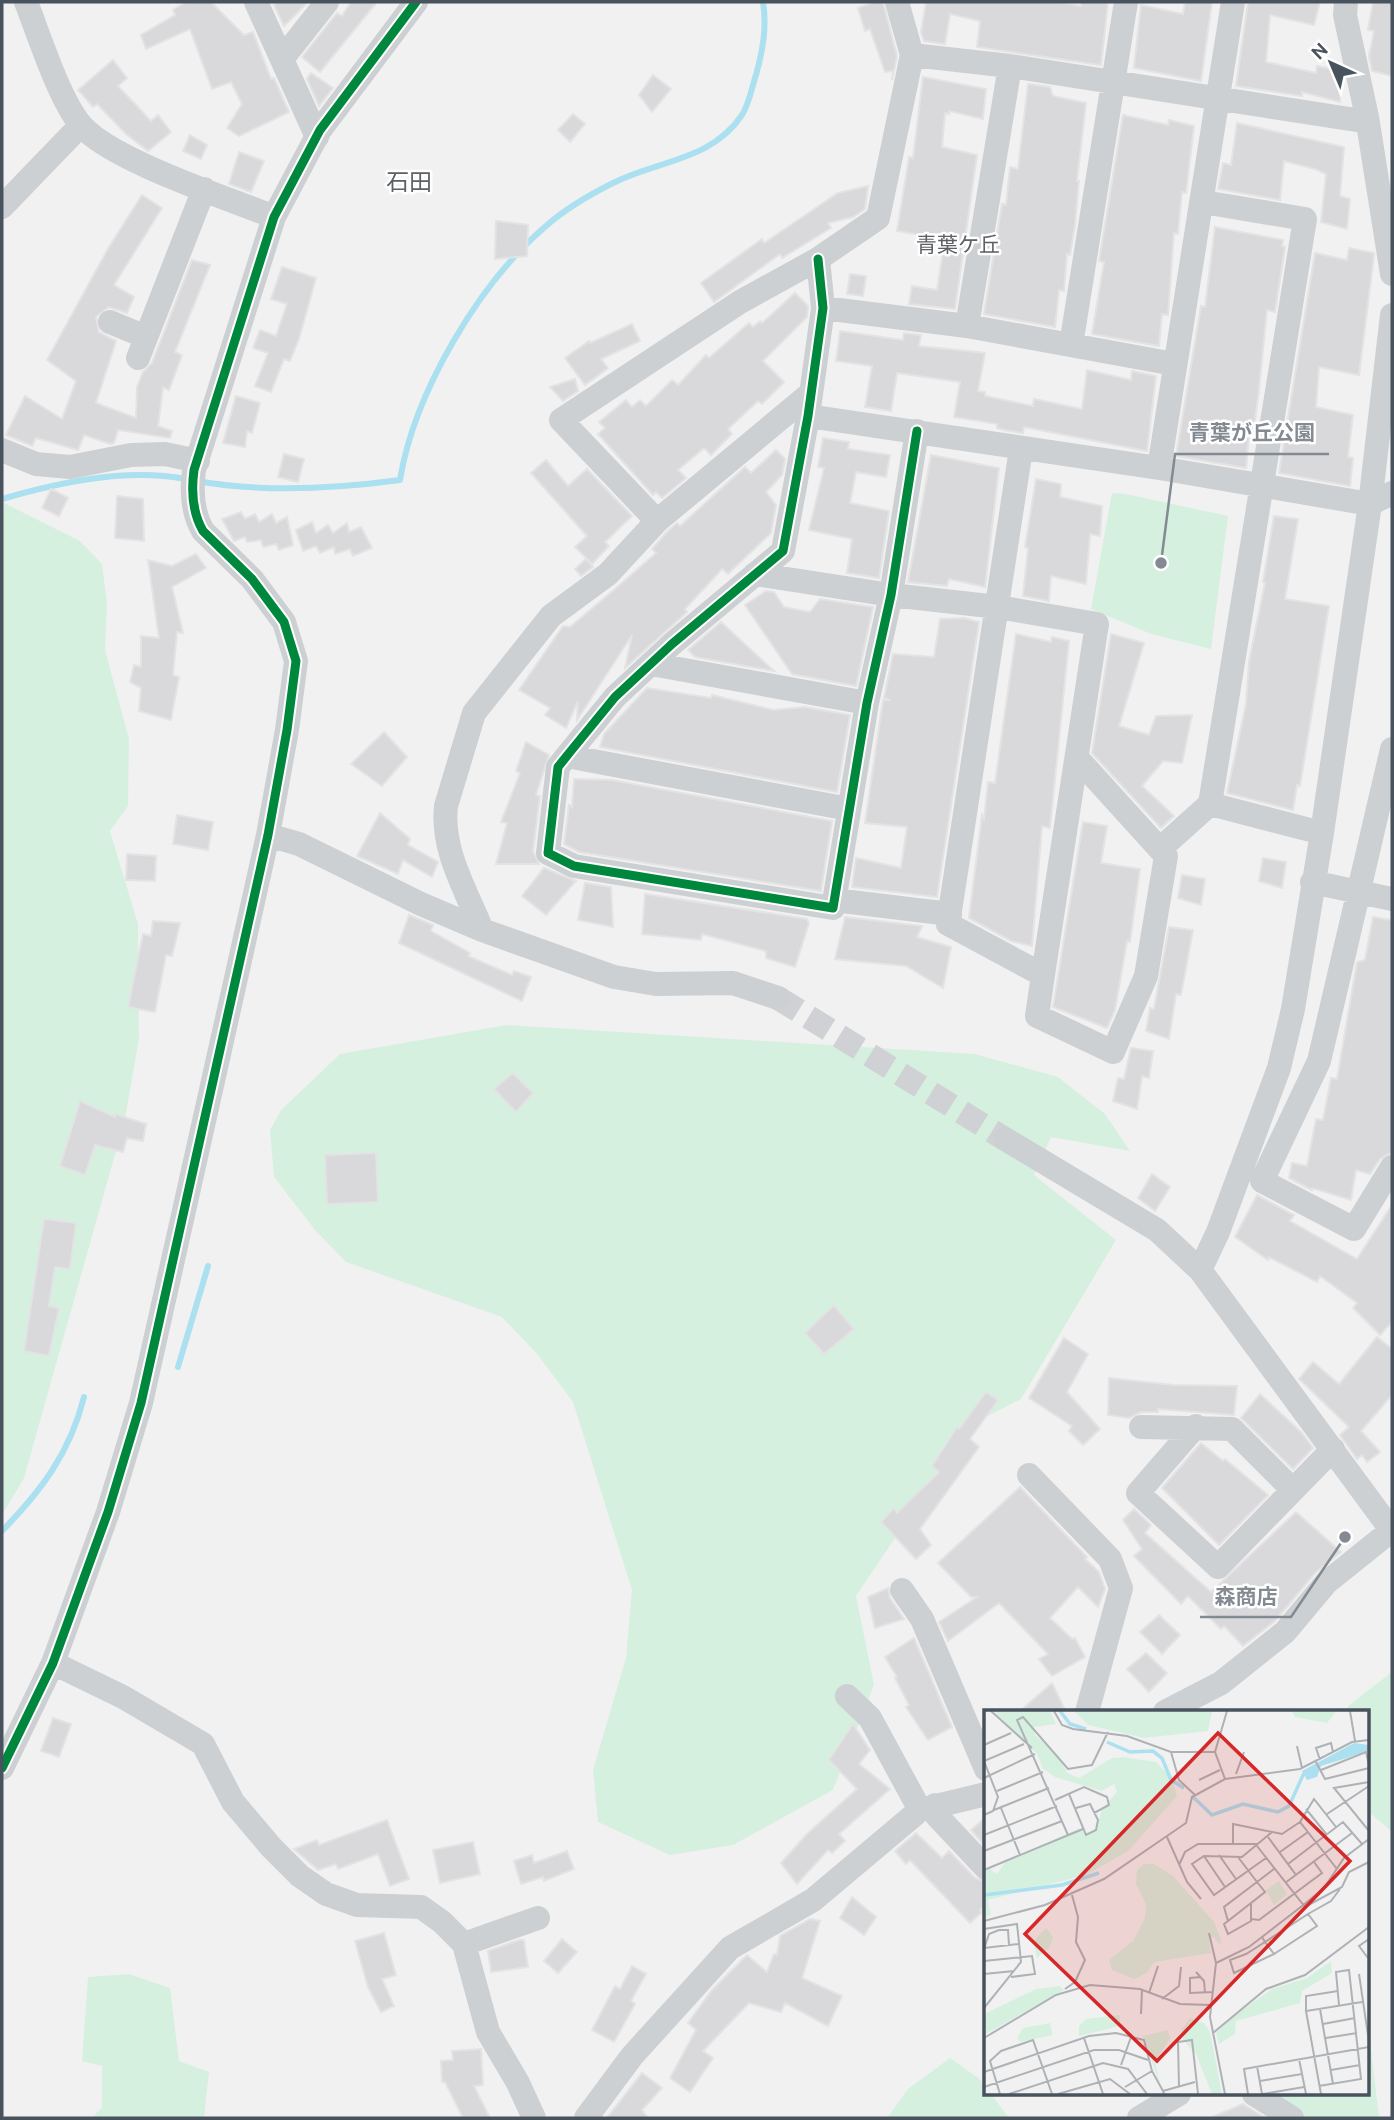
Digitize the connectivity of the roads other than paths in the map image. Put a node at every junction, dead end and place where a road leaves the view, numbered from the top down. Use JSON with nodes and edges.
{"nodes":[{"id":1,"x":26,"y":2,"type":"edge"},
{"id":2,"x":256,"y":2,"type":"edge"},
{"id":3,"x":327,"y":2,"type":"edge"},
{"id":4,"x":415,"y":2,"type":"edge"},
{"id":5,"x":897,"y":2,"type":"edge"},
{"id":6,"x":1126,"y":2,"type":"edge"},
{"id":7,"x":1233,"y":2,"type":"edge"},
{"id":8,"x":1346,"y":2,"type":"edge"},
{"id":9,"x":912,"y":55,"type":"junction"},
{"id":10,"x":282,"y":59,"type":"junction"},
{"id":11,"x":1010,"y":66,"type":"junction"},
{"id":12,"x":1112,"y":83,"type":"junction"},
{"id":13,"x":1218,"y":99,"type":"junction"},
{"id":14,"x":1367,"y":117,"type":"junction"},
{"id":15,"x":81,"y":125,"type":"junction"},
{"id":16,"x":317,"y":137,"type":"junction"},
{"id":17,"x":204,"y":189,"type":"junction"},
{"id":18,"x":1203,"y":202,"type":"junction"},
{"id":19,"x":2,"y":208,"type":"edge"},
{"id":20,"x":274,"y":217,"type":"junction"},
{"id":21,"x":818,"y":259,"type":"junction"},
{"id":22,"x":1392,"y":274,"type":"edge"},
{"id":23,"x":822,"y":308,"type":"junction"},
{"id":24,"x":1392,"y":315,"type":"edge"},
{"id":25,"x":110,"y":322,"type":"dead end"},
{"id":26,"x":967,"y":326,"type":"junction"},
{"id":27,"x":1071,"y":345,"type":"junction"},
{"id":28,"x":1174,"y":364,"type":"junction"},
{"id":29,"x":810,"y":405,"type":"junction"},
{"id":30,"x":917,"y":431,"type":"junction"},
{"id":31,"x":1021,"y":449,"type":"junction"},
{"id":32,"x":2,"y":450,"type":"edge"},
{"id":33,"x":1159,"y":468,"type":"junction"},
{"id":34,"x":194,"y":473,"type":"junction"},
{"id":35,"x":1262,"y":485,"type":"junction"},
{"id":36,"x":1392,"y":493,"type":"edge"},
{"id":37,"x":1370,"y":504,"type":"junction"},
{"id":38,"x":657,"y":521,"type":"junction"},
{"id":39,"x":755,"y":574,"type":"junction"},
{"id":40,"x":891,"y":595,"type":"junction"},
{"id":41,"x":998,"y":607,"type":"junction"},
{"id":42,"x":650,"y":664,"type":"junction"},
{"id":43,"x":867,"y":703,"type":"junction"},
{"id":44,"x":1392,"y":748,"type":"edge"},
{"id":45,"x":570,"y":752,"type":"junction"},
{"id":46,"x":1078,"y":760,"type":"junction"},
{"id":47,"x":1210,"y":804,"type":"junction"},
{"id":48,"x":849,"y":809,"type":"junction"},
{"id":49,"x":1322,"y":833,"type":"junction"},
{"id":50,"x":268,"y":835,"type":"junction"},
{"id":51,"x":1161,"y":848,"type":"junction"},
{"id":52,"x":1312,"y":882,"type":"junction"},
{"id":53,"x":1359,"y":893,"type":"junction"},
{"id":54,"x":1392,"y":899,"type":"edge"},
{"id":55,"x":834,"y":900,"type":"junction"},
{"id":56,"x":950,"y":914,"type":"junction"},
{"id":57,"x":482,"y":930,"type":"junction"},
{"id":58,"x":1043,"y":975,"type":"junction"},
{"id":59,"x":778,"y":998,"type":"tunnel mouth"},
{"id":60,"x":1005,"y":1139,"type":"tunnel mouth"},
{"id":61,"x":1392,"y":1167,"type":"edge"},
{"id":62,"x":1200,"y":1270,"type":"junction"},
{"id":63,"x":1196,"y":1426,"type":"junction"},
{"id":64,"x":1141,"y":1427,"type":"dead end"},
{"id":65,"x":1333,"y":1450,"type":"junction"},
{"id":66,"x":1029,"y":1475,"type":"dead end"},
{"id":67,"x":1292,"y":1489,"type":"junction"},
{"id":68,"x":1392,"y":1531,"type":"edge"},
{"id":69,"x":902,"y":1590,"type":"dead end"},
{"id":70,"x":54,"y":1663,"type":"junction"},
{"id":71,"x":847,"y":1696,"type":"dead end"},
{"id":72,"x":1088,"y":1710,"type":"edge"},
{"id":73,"x":1169,"y":1710,"type":"edge"},
{"id":74,"x":984,"y":1764,"type":"edge"},
{"id":75,"x":2,"y":1768,"type":"edge"},
{"id":76,"x":984,"y":1794,"type":"edge"},
{"id":77,"x":927,"y":1808,"type":"junction"},
{"id":78,"x":984,"y":1866,"type":"edge"},
{"id":79,"x":538,"y":1918,"type":"dead end"},
{"id":80,"x":464,"y":1944,"type":"junction"},
{"id":81,"x":1176,"y":2096,"type":"edge"},
{"id":82,"x":1257,"y":2096,"type":"edge"},
{"id":83,"x":534,"y":2118,"type":"edge"},
{"id":84,"x":586,"y":2118,"type":"edge"},
{"id":85,"x":1139,"y":2118,"type":"edge"},
{"id":86,"x":1292,"y":2118,"type":"edge"}],
"edges":[{"from":1,"to":15,"type":"street"},
{"from":2,"to":10,"type":"street"},
{"from":3,"to":10,"type":"street"},
{"from":4,"to":16,"type":"street"},
{"from":5,"to":9,"type":"street"},
{"from":6,"to":12,"type":"street"},
{"from":7,"to":13,"type":"street"},
{"from":8,"to":14,"type":"street"},
{"from":9,"to":11,"type":"street"},
{"from":9,"to":21,"type":"street"},
{"from":10,"to":16,"type":"street"},
{"from":11,"to":12,"type":"street"},
{"from":11,"to":26,"type":"street"},
{"from":12,"to":13,"type":"street"},
{"from":12,"to":27,"type":"street"},
{"from":13,"to":14,"type":"street"},
{"from":13,"to":18,"type":"street"},
{"from":14,"to":22,"type":"street"},
{"from":15,"to":17,"type":"street"},
{"from":15,"to":19,"type":"street"},
{"from":16,"to":20,"type":"street"},
{"from":17,"to":20,"type":"street"},
{"from":17,"to":25,"type":"street"},
{"from":18,"to":28,"type":"street"},
{"from":18,"to":35,"type":"street"},
{"from":20,"to":34,"type":"street"},
{"from":21,"to":23,"type":"street"},
{"from":21,"to":38,"type":"street"},
{"from":23,"to":26,"type":"street"},
{"from":23,"to":29,"type":"street"},
{"from":24,"to":37,"type":"street"},
{"from":26,"to":27,"type":"street"},
{"from":27,"to":28,"type":"street"},
{"from":28,"to":33,"type":"street"},
{"from":29,"to":30,"type":"street"},
{"from":29,"to":38,"type":"street"},
{"from":29,"to":39,"type":"street"},
{"from":30,"to":31,"type":"street"},
{"from":30,"to":40,"type":"street"},
{"from":31,"to":33,"type":"street"},
{"from":31,"to":41,"type":"street"},
{"from":32,"to":34,"type":"street"},
{"from":33,"to":35,"type":"street"},
{"from":34,"to":50,"type":"street"},
{"from":35,"to":37,"type":"street"},
{"from":35,"to":47,"type":"street"},
{"from":36,"to":37,"type":"street"},
{"from":37,"to":49,"type":"street"},
{"from":38,"to":57,"type":"street"},
{"from":39,"to":40,"type":"street"},
{"from":39,"to":42,"type":"street"},
{"from":40,"to":41,"type":"street"},
{"from":40,"to":43,"type":"street"},
{"from":41,"to":46,"type":"street"},
{"from":41,"to":56,"type":"street"},
{"from":42,"to":43,"type":"street"},
{"from":42,"to":45,"type":"street"},
{"from":43,"to":48,"type":"street"},
{"from":44,"to":53,"type":"street"},
{"from":45,"to":48,"type":"street"},
{"from":45,"to":55,"type":"street"},
{"from":46,"to":51,"type":"street"},
{"from":46,"to":58,"type":"street"},
{"from":47,"to":49,"type":"street"},
{"from":47,"to":51,"type":"street"},
{"from":48,"to":55,"type":"street"},
{"from":49,"to":52,"type":"street"},
{"from":50,"to":57,"type":"street"},
{"from":50,"to":70,"type":"street"},
{"from":51,"to":58,"type":"street"},
{"from":52,"to":53,"type":"street"},
{"from":52,"to":62,"type":"street"},
{"from":53,"to":54,"type":"street"},
{"from":53,"to":61,"type":"street"},
{"from":55,"to":56,"type":"street"},
{"from":56,"to":58,"type":"street"},
{"from":57,"to":59,"type":"street"},
{"from":60,"to":62,"type":"street"},
{"from":62,"to":65,"type":"street"},
{"from":63,"to":64,"type":"street"},
{"from":63,"to":67,"type":"street"},
{"from":63,"to":67,"type":"street"},
{"from":65,"to":67,"type":"street"},
{"from":65,"to":68,"type":"street"},
{"from":66,"to":72,"type":"street"},
{"from":68,"to":73,"type":"street"},
{"from":69,"to":74,"type":"street"},
{"from":70,"to":75,"type":"street"},
{"from":70,"to":80,"type":"street"},
{"from":71,"to":77,"type":"street"},
{"from":76,"to":77,"type":"street"},
{"from":77,"to":78,"type":"street"},
{"from":77,"to":84,"type":"street"},
{"from":79,"to":80,"type":"street"},
{"from":80,"to":83,"type":"street"},
{"from":81,"to":85,"type":"street"},
{"from":82,"to":86,"type":"street"}]}
